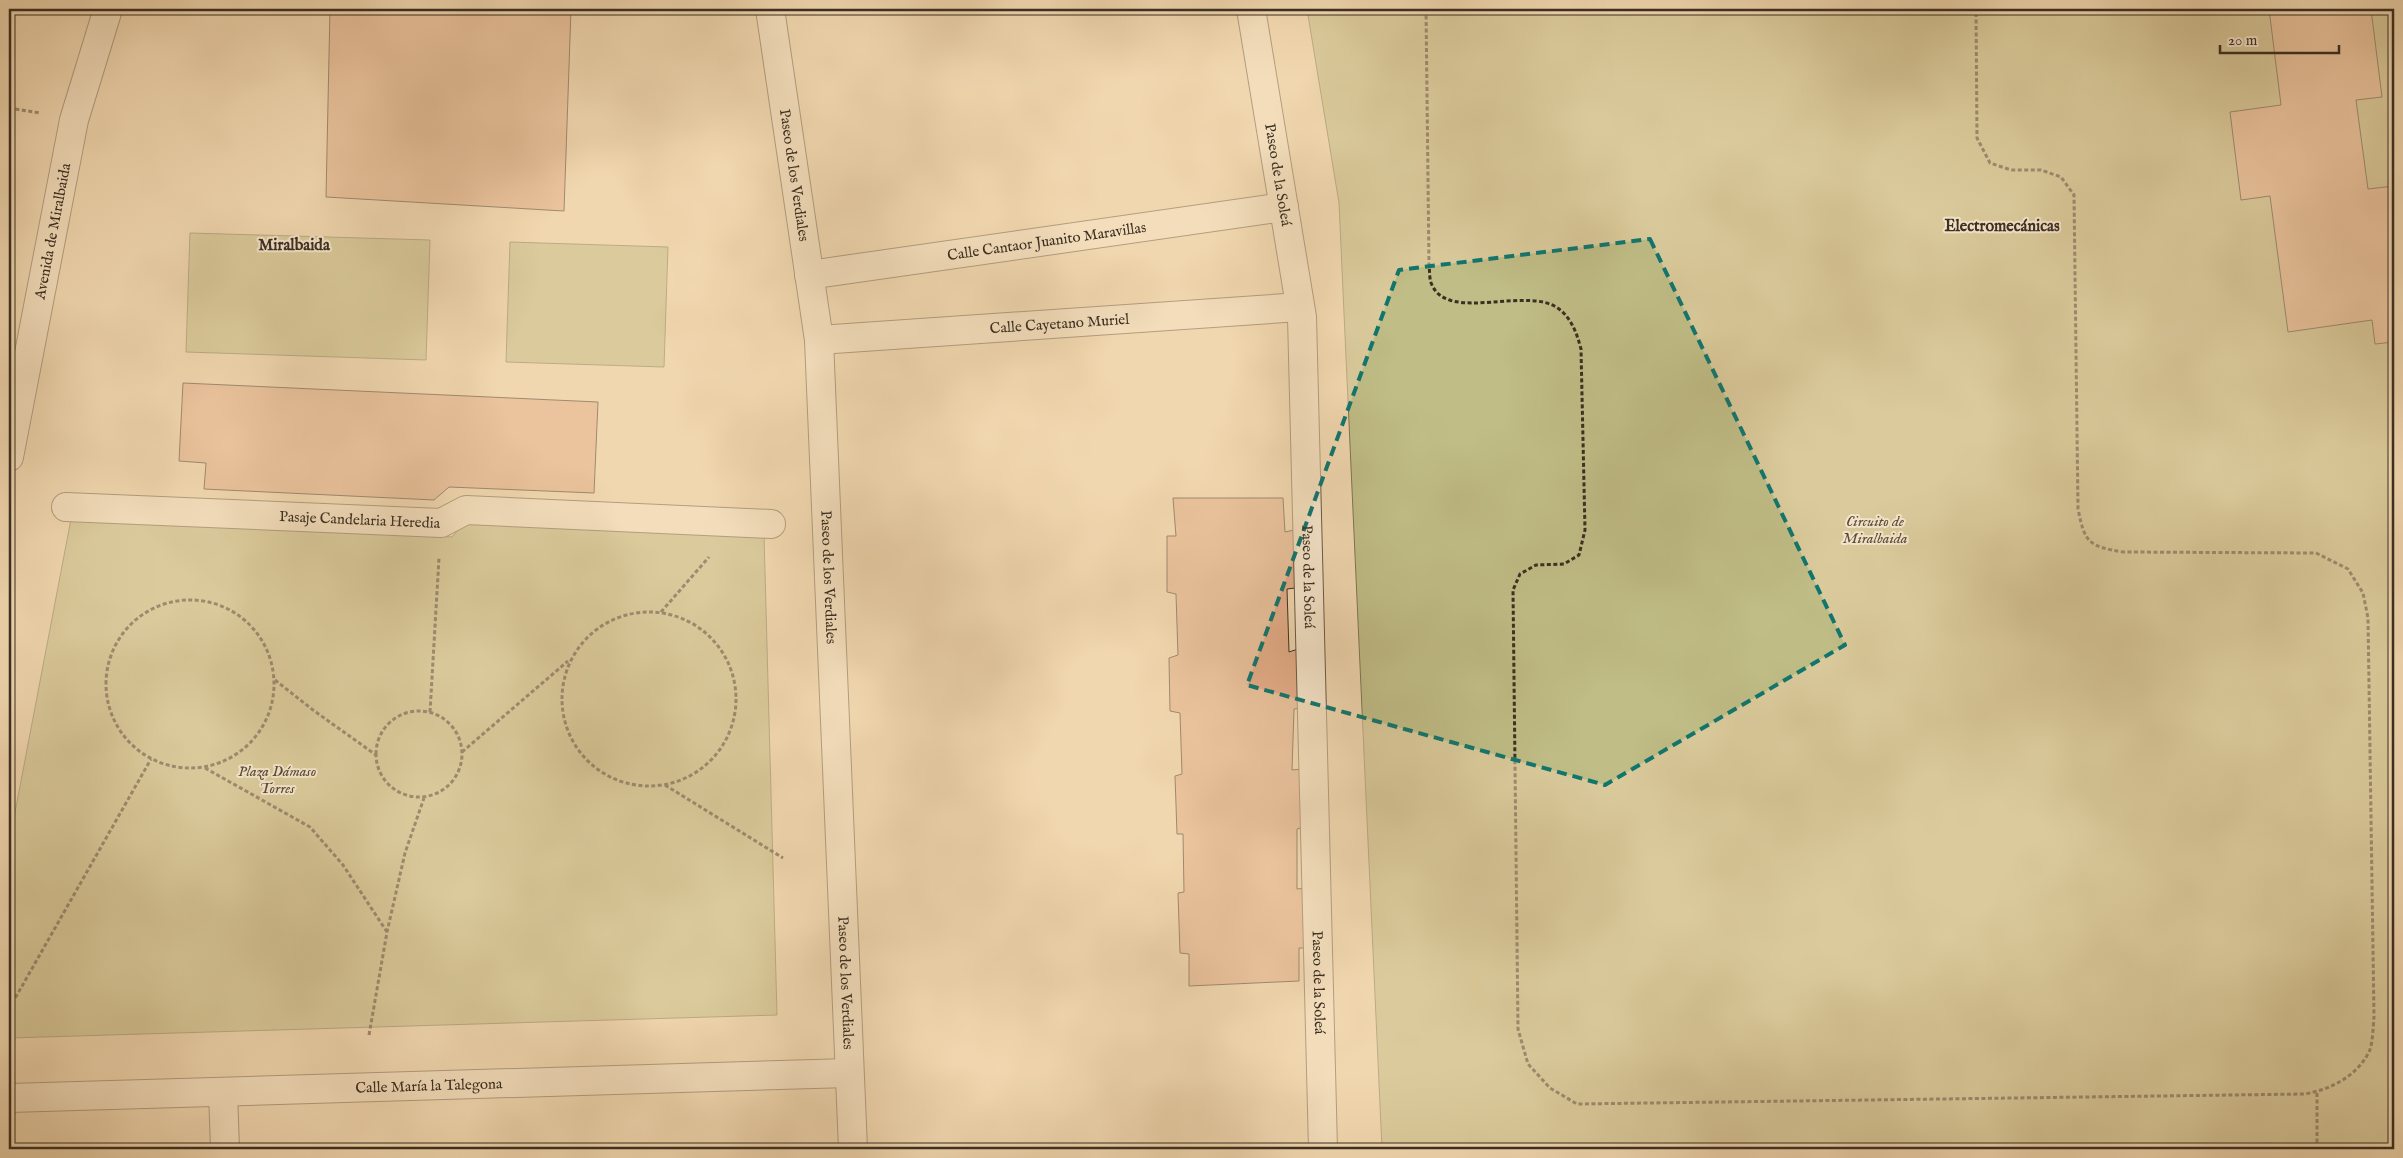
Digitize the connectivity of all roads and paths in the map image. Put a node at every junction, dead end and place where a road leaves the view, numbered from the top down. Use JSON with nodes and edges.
{"nodes":[{"id":1,"x":108,"y":9,"type":"edge"},
{"id":2,"x":770,"y":9,"type":"edge"},
{"id":3,"x":1251,"y":9,"type":"edge"},
{"id":4,"x":1426,"y":9,"type":"edge"},
{"id":5,"x":1976,"y":9,"type":"edge"},
{"id":6,"x":1284,"y":207,"type":"junction"},
{"id":7,"x":810,"y":275,"type":"junction"},
{"id":8,"x":1300,"y":307,"type":"junction"},
{"id":9,"x":819,"y":340,"type":"junction"},
{"id":10,"x":9,"y":457,"type":"edge"},
{"id":11,"x":66,"y":507,"type":"dead end"},
{"id":12,"x":442,"y":523,"type":"junction"},
{"id":13,"x":739,"y":523,"type":"junction"},
{"id":14,"x":771,"y":524,"type":"dead end"},
{"id":15,"x":661,"y":612,"type":"junction"},
{"id":16,"x":570,"y":660,"type":"junction"},
{"id":17,"x":275,"y":680,"type":"junction"},
{"id":18,"x":430,"y":712,"type":"junction"},
{"id":19,"x":462,"y":752,"type":"junction"},
{"id":20,"x":376,"y":755,"type":"junction"},
{"id":21,"x":151,"y":759,"type":"junction"},
{"id":22,"x":204,"y":768,"type":"junction"},
{"id":23,"x":665,"y":785,"type":"junction"},
{"id":24,"x":424,"y":798,"type":"junction"},
{"id":25,"x":783,"y":858,"type":"dead end"},
{"id":26,"x":387,"y":932,"type":"junction"},
{"id":27,"x":9,"y":1009,"type":"edge"},
{"id":28,"x":369,"y":1035,"type":"dead end"},
{"id":29,"x":849,"y":1073,"type":"junction"},
{"id":30,"x":223,"y":1092,"type":"junction"},
{"id":31,"x":2317,"y":1092,"type":"junction"},
{"id":32,"x":9,"y":1098,"type":"edge"},
{"id":33,"x":225,"y":1149,"type":"edge"},
{"id":34,"x":852,"y":1149,"type":"edge"},
{"id":35,"x":1323,"y":1149,"type":"edge"},
{"id":36,"x":2317,"y":1149,"type":"edge"}],
"edges":[{"from":1,"to":10,"type":"street","name":"Avenida de Miralbaida"},
{"from":2,"to":7,"type":"street","name":"Paseo de los Verdiales"},
{"from":3,"to":6,"type":"street","name":"Paseo de la Soleá"},
{"from":4,"to":31,"type":"path"},
{"from":5,"to":31,"type":"path"},
{"from":6,"to":7,"type":"street","name":"Calle Cantaor Juanito Maravillas"},
{"from":6,"to":8,"type":"street","name":"Paseo de la Soleá"},
{"from":7,"to":9,"type":"street","name":"Paseo de los Verdiales"},
{"from":8,"to":9,"type":"street","name":"Calle Cayetano Muriel"},
{"from":8,"to":35,"type":"street","name":"Paseo de la Soleá"},
{"from":9,"to":29,"type":"street","name":"Paseo de los Verdiales"},
{"from":11,"to":12,"type":"street","name":"Pasaje Candelaria Heredia"},
{"from":12,"to":13,"type":"street","name":"Pasaje Candelaria Heredia"},
{"from":12,"to":18,"type":"path"},
{"from":13,"to":14,"type":"street","name":"Pasaje Candelaria Heredia"},
{"from":13,"to":15,"type":"path"},
{"from":15,"to":16,"type":"path"},
{"from":15,"to":23,"type":"path"},
{"from":16,"to":19,"type":"path"},
{"from":16,"to":23,"type":"path"},
{"from":17,"to":20,"type":"path"},
{"from":17,"to":21,"type":"path"},
{"from":17,"to":22,"type":"path"},
{"from":18,"to":19,"type":"path"},
{"from":18,"to":20,"type":"path"},
{"from":19,"to":24,"type":"path"},
{"from":20,"to":24,"type":"path"},
{"from":21,"to":22,"type":"path"},
{"from":21,"to":27,"type":"path"},
{"from":22,"to":26,"type":"path"},
{"from":23,"to":25,"type":"path"},
{"from":24,"to":26,"type":"path"},
{"from":26,"to":28,"type":"path"},
{"from":29,"to":30,"type":"street","name":"Calle María la Talegona"},
{"from":29,"to":34,"type":"street","name":"Paseo de los Verdiales"},
{"from":30,"to":32,"type":"street","name":"Calle María la Talegona"},
{"from":30,"to":33,"type":"street"},
{"from":31,"to":36,"type":"path"}]}
